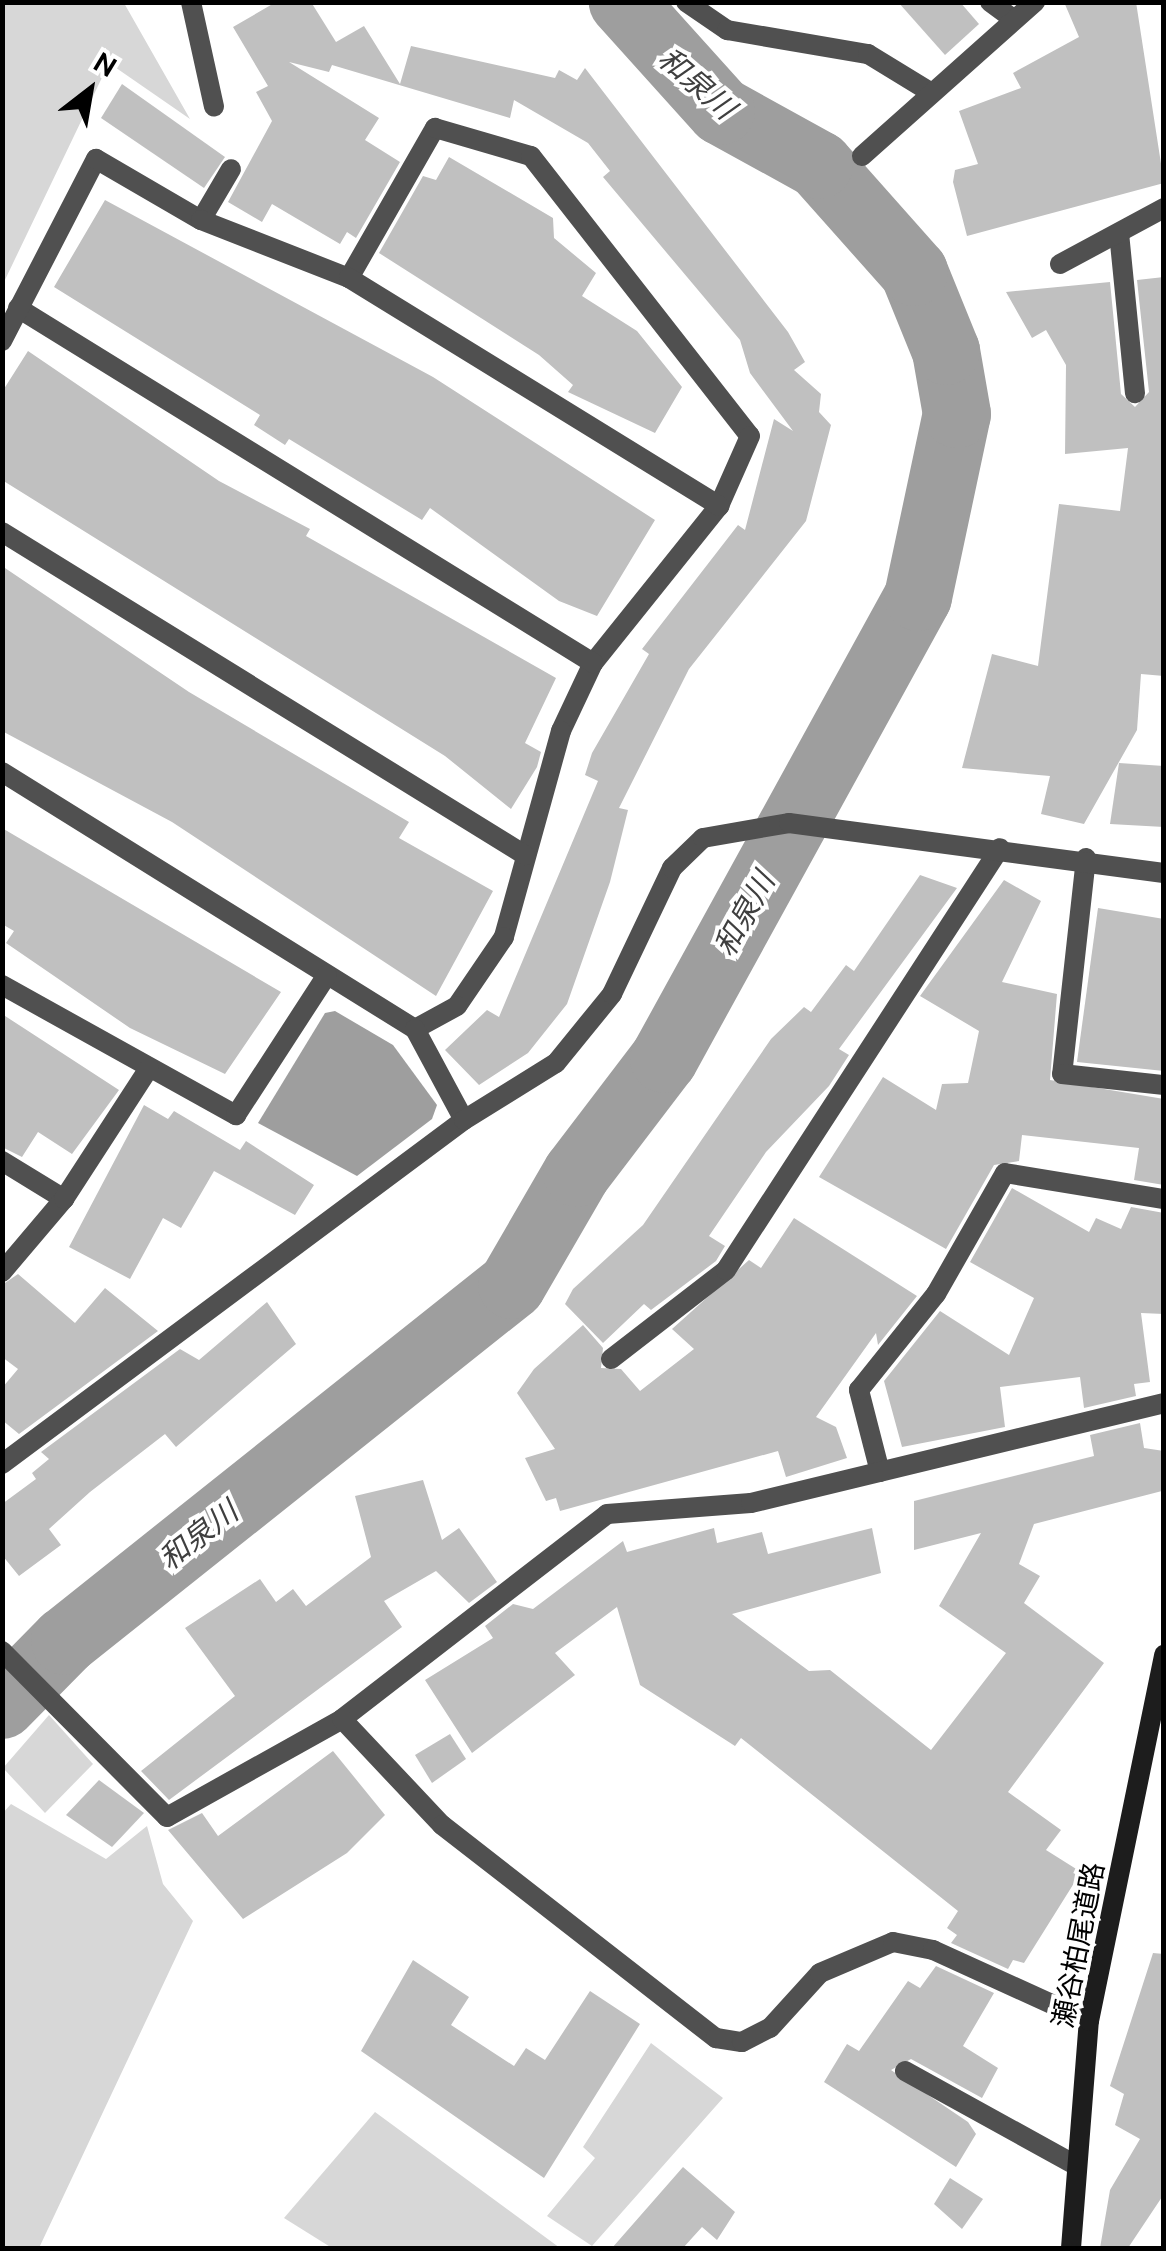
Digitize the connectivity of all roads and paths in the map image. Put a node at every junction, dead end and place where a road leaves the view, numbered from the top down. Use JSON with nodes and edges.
{"nodes":[{"id":1,"x":191,"y":2,"type":"edge"},
{"id":2,"x":686,"y":2,"type":"edge"},
{"id":3,"x":990,"y":2,"type":"edge"},
{"id":4,"x":1036,"y":2,"type":"edge"},
{"id":5,"x":1013,"y":19,"type":"junction"},
{"id":6,"x":927,"y":90,"type":"junction"},
{"id":7,"x":214,"y":107,"type":"dead end"},
{"id":8,"x":862,"y":156,"type":"dead end"},
{"id":9,"x":232,"y":169,"type":"dead end"},
{"id":10,"x":1164,"y":208,"type":"edge"},
{"id":11,"x":201,"y":220,"type":"junction"},
{"id":12,"x":1119,"y":233,"type":"junction"},
{"id":13,"x":1060,"y":264,"type":"dead end"},
{"id":14,"x":349,"y":278,"type":"junction"},
{"id":15,"x":18,"y":308,"type":"junction"},
{"id":16,"x":2,"y":341,"type":"edge"},
{"id":17,"x":1134,"y":393,"type":"dead end"},
{"id":18,"x":718,"y":506,"type":"junction"},
{"id":19,"x":2,"y":532,"type":"edge"},
{"id":20,"x":593,"y":663,"type":"junction"},
{"id":21,"x":2,"y":772,"type":"edge"},
{"id":22,"x":1000,"y":848,"type":"junction"},
{"id":23,"x":526,"y":855,"type":"junction"},
{"id":24,"x":1086,"y":858,"type":"junction"},
{"id":25,"x":1164,"y":872,"type":"edge"},
{"id":26,"x":328,"y":975,"type":"junction"},
{"id":27,"x":2,"y":985,"type":"edge"},
{"id":28,"x":416,"y":1029,"type":"junction"},
{"id":29,"x":149,"y":1068,"type":"junction"},
{"id":30,"x":1164,"y":1085,"type":"edge"},
{"id":31,"x":464,"y":1120,"type":"junction"},
{"id":32,"x":2,"y":1161,"type":"edge"},
{"id":33,"x":64,"y":1199,"type":"junction"},
{"id":34,"x":1164,"y":1199,"type":"edge"},
{"id":35,"x":2,"y":1272,"type":"edge"},
{"id":36,"x":611,"y":1359,"type":"dead end"},
{"id":37,"x":1164,"y":1402,"type":"edge"},
{"id":38,"x":2,"y":1464,"type":"edge"},
{"id":39,"x":880,"y":1472,"type":"junction"},
{"id":40,"x":2,"y":1651,"type":"edge"},
{"id":41,"x":1164,"y":1655,"type":"edge"},
{"id":42,"x":342,"y":1719,"type":"junction"},
{"id":43,"x":1089,"y":2020,"type":"junction"},
{"id":44,"x":905,"y":2071,"type":"dead end"},
{"id":45,"x":1076,"y":2165,"type":"junction"},
{"id":46,"x":1071,"y":2248,"type":"edge"}],
"edges":[{"from":1,"to":7,"type":"street"},
{"from":2,"to":6,"type":"street"},
{"from":3,"to":5,"type":"street"},
{"from":4,"to":5,"type":"street"},
{"from":5,"to":6,"type":"street"},
{"from":6,"to":8,"type":"street"},
{"from":9,"to":11,"type":"street"},
{"from":10,"to":12,"type":"street"},
{"from":11,"to":14,"type":"street"},
{"from":11,"to":15,"type":"street"},
{"from":12,"to":13,"type":"street"},
{"from":12,"to":17,"type":"street"},
{"from":14,"to":18,"type":"street"},
{"from":14,"to":18,"type":"street"},
{"from":15,"to":16,"type":"street"},
{"from":15,"to":20,"type":"street"},
{"from":18,"to":20,"type":"street"},
{"from":19,"to":23,"type":"street"},
{"from":20,"to":23,"type":"street"},
{"from":21,"to":26,"type":"street"},
{"from":22,"to":24,"type":"street"},
{"from":22,"to":31,"type":"street"},
{"from":22,"to":36,"type":"street"},
{"from":23,"to":28,"type":"street"},
{"from":24,"to":25,"type":"street"},
{"from":24,"to":30,"type":"street"},
{"from":26,"to":28,"type":"street"},
{"from":26,"to":29,"type":"street"},
{"from":27,"to":29,"type":"street"},
{"from":28,"to":31,"type":"street"},
{"from":29,"to":33,"type":"street"},
{"from":31,"to":38,"type":"street"},
{"from":32,"to":33,"type":"street"},
{"from":33,"to":35,"type":"street"},
{"from":34,"to":39,"type":"street"},
{"from":37,"to":39,"type":"street"},
{"from":39,"to":42,"type":"street"},
{"from":40,"to":42,"type":"street"},
{"from":41,"to":43,"type":"main road","name":"瀬谷柏尾道路"},
{"from":42,"to":43,"type":"street"},
{"from":43,"to":45,"type":"main road","name":"瀬谷柏尾道路"},
{"from":44,"to":45,"type":"street"},
{"from":45,"to":46,"type":"main road","name":"瀬谷柏尾道路"}]}
